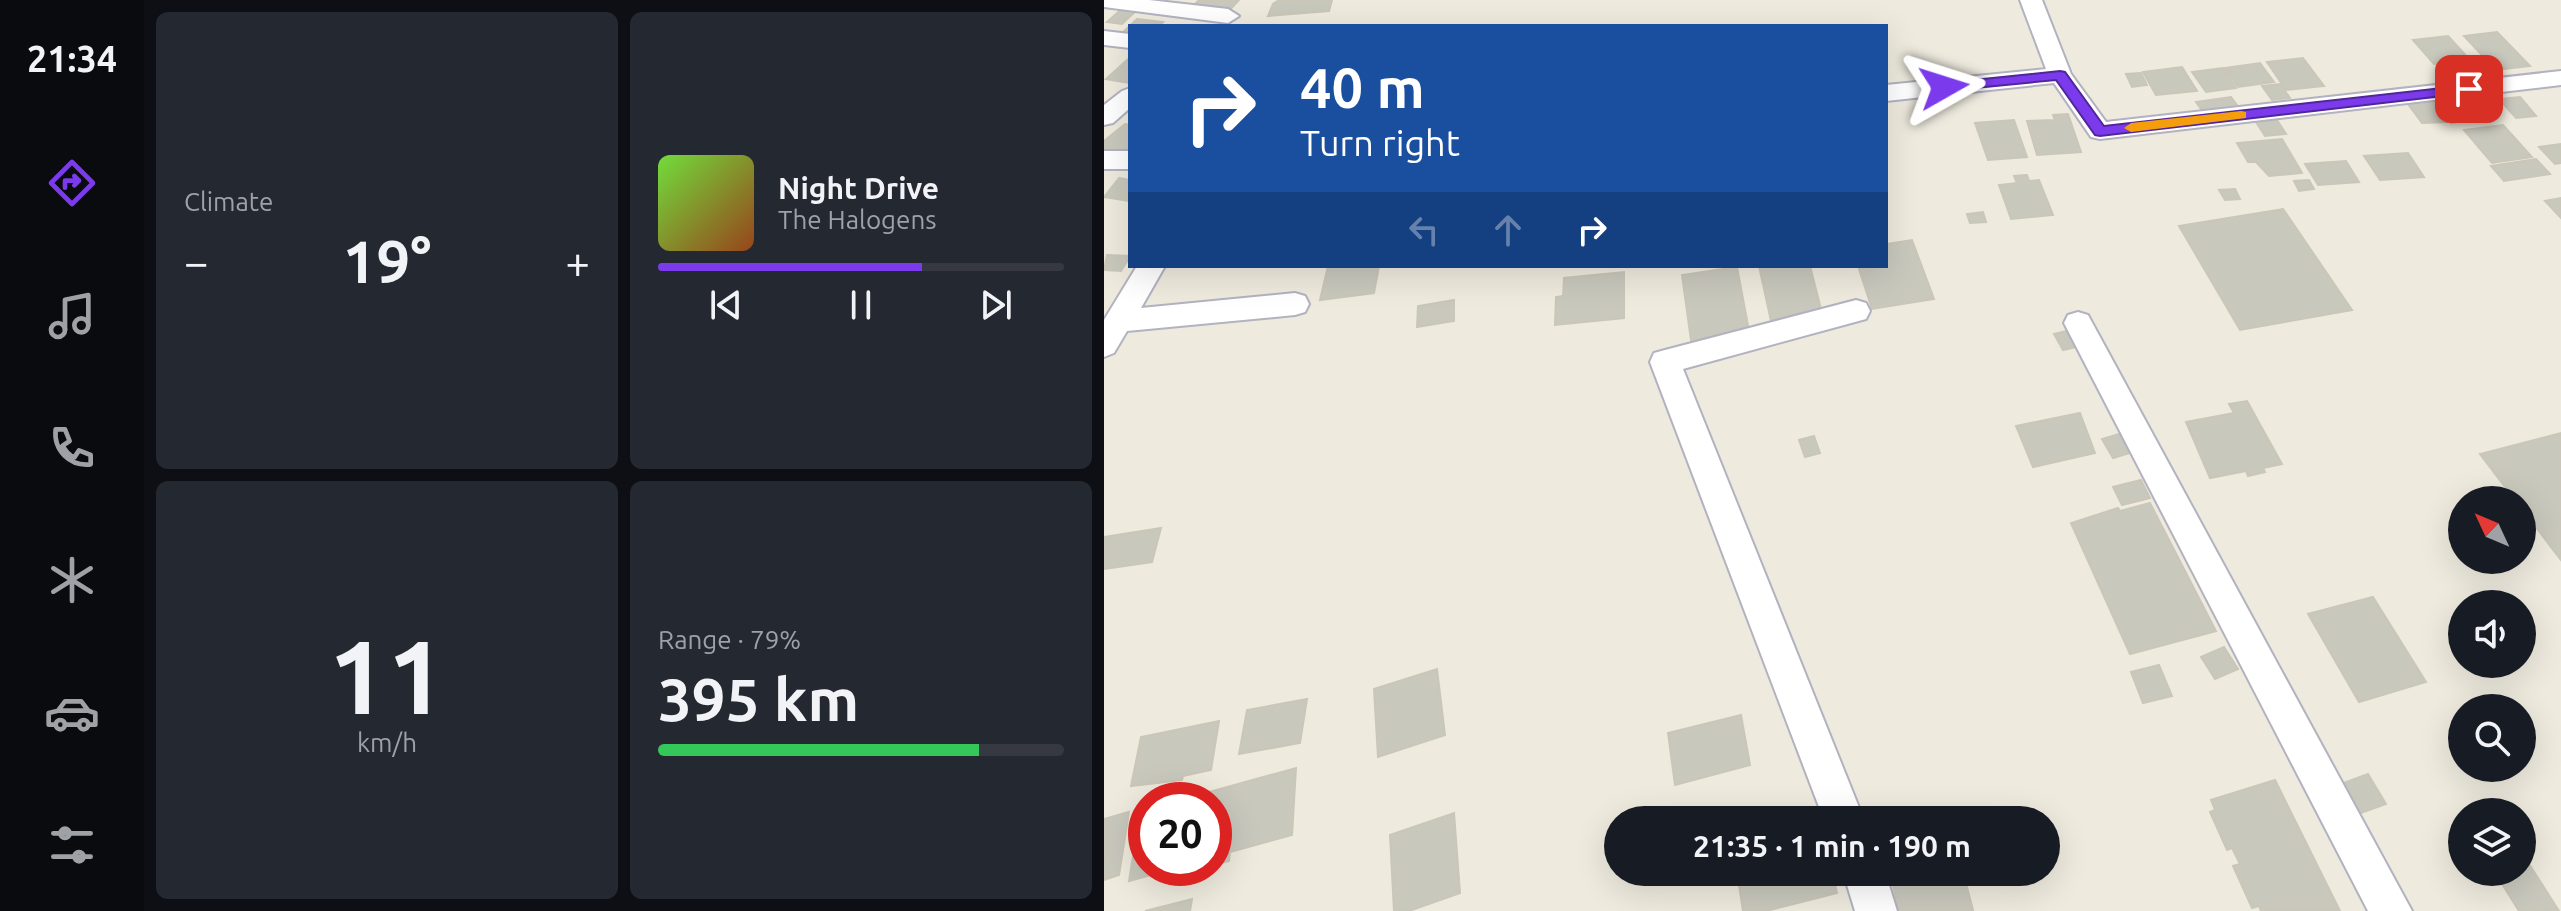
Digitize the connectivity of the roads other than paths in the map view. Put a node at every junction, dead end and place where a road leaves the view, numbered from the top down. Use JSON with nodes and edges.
{"nodes":[{"id":1,"x":1249,"y":0,"type":"edge"},
{"id":2,"x":2031,"y":0,"type":"edge"},
{"id":3,"x":1104,"y":1,"type":"edge"},
{"id":4,"x":1222,"y":21,"type":"edge"},
{"id":5,"x":1104,"y":38,"type":"edge"},
{"id":6,"x":1128,"y":41,"type":"edge"},
{"id":7,"x":2060,"y":75,"type":"junction"},
{"id":8,"x":2561,"y":78,"type":"edge"},
{"id":9,"x":1888,"y":93,"type":"edge"},
{"id":10,"x":1128,"y":98,"type":"edge"},
{"id":11,"x":1104,"y":117,"type":"edge"},
{"id":12,"x":1104,"y":160,"type":"edge"},
{"id":13,"x":1128,"y":160,"type":"edge"},
{"id":14,"x":1150,"y":268,"type":"edge"},
{"id":15,"x":1295,"y":304,"type":"dead end"},
{"id":16,"x":1856,"y":311,"type":"dead end"},
{"id":17,"x":2078,"y":323,"type":"dead end"},
{"id":18,"x":1111,"y":333,"type":"edge"},
{"id":19,"x":1839,"y":806,"type":"edge"},
{"id":20,"x":1868,"y":886,"type":"edge"},
{"id":21,"x":1876,"y":911,"type":"edge"},
{"id":22,"x":2391,"y":911,"type":"edge"}],
"edges":[{"from":1,"to":4,"type":"street"},
{"from":2,"to":7,"type":"street"},
{"from":3,"to":4,"type":"street"},
{"from":5,"to":6,"type":"street"},
{"from":7,"to":8,"type":"street"},
{"from":7,"to":9,"type":"street"},
{"from":10,"to":11,"type":"street"},
{"from":12,"to":13,"type":"street"},
{"from":14,"to":18,"type":"street"},
{"from":15,"to":18,"type":"street"},
{"from":16,"to":19,"type":"street"},
{"from":17,"to":22,"type":"street"},
{"from":20,"to":21,"type":"street"}]}
